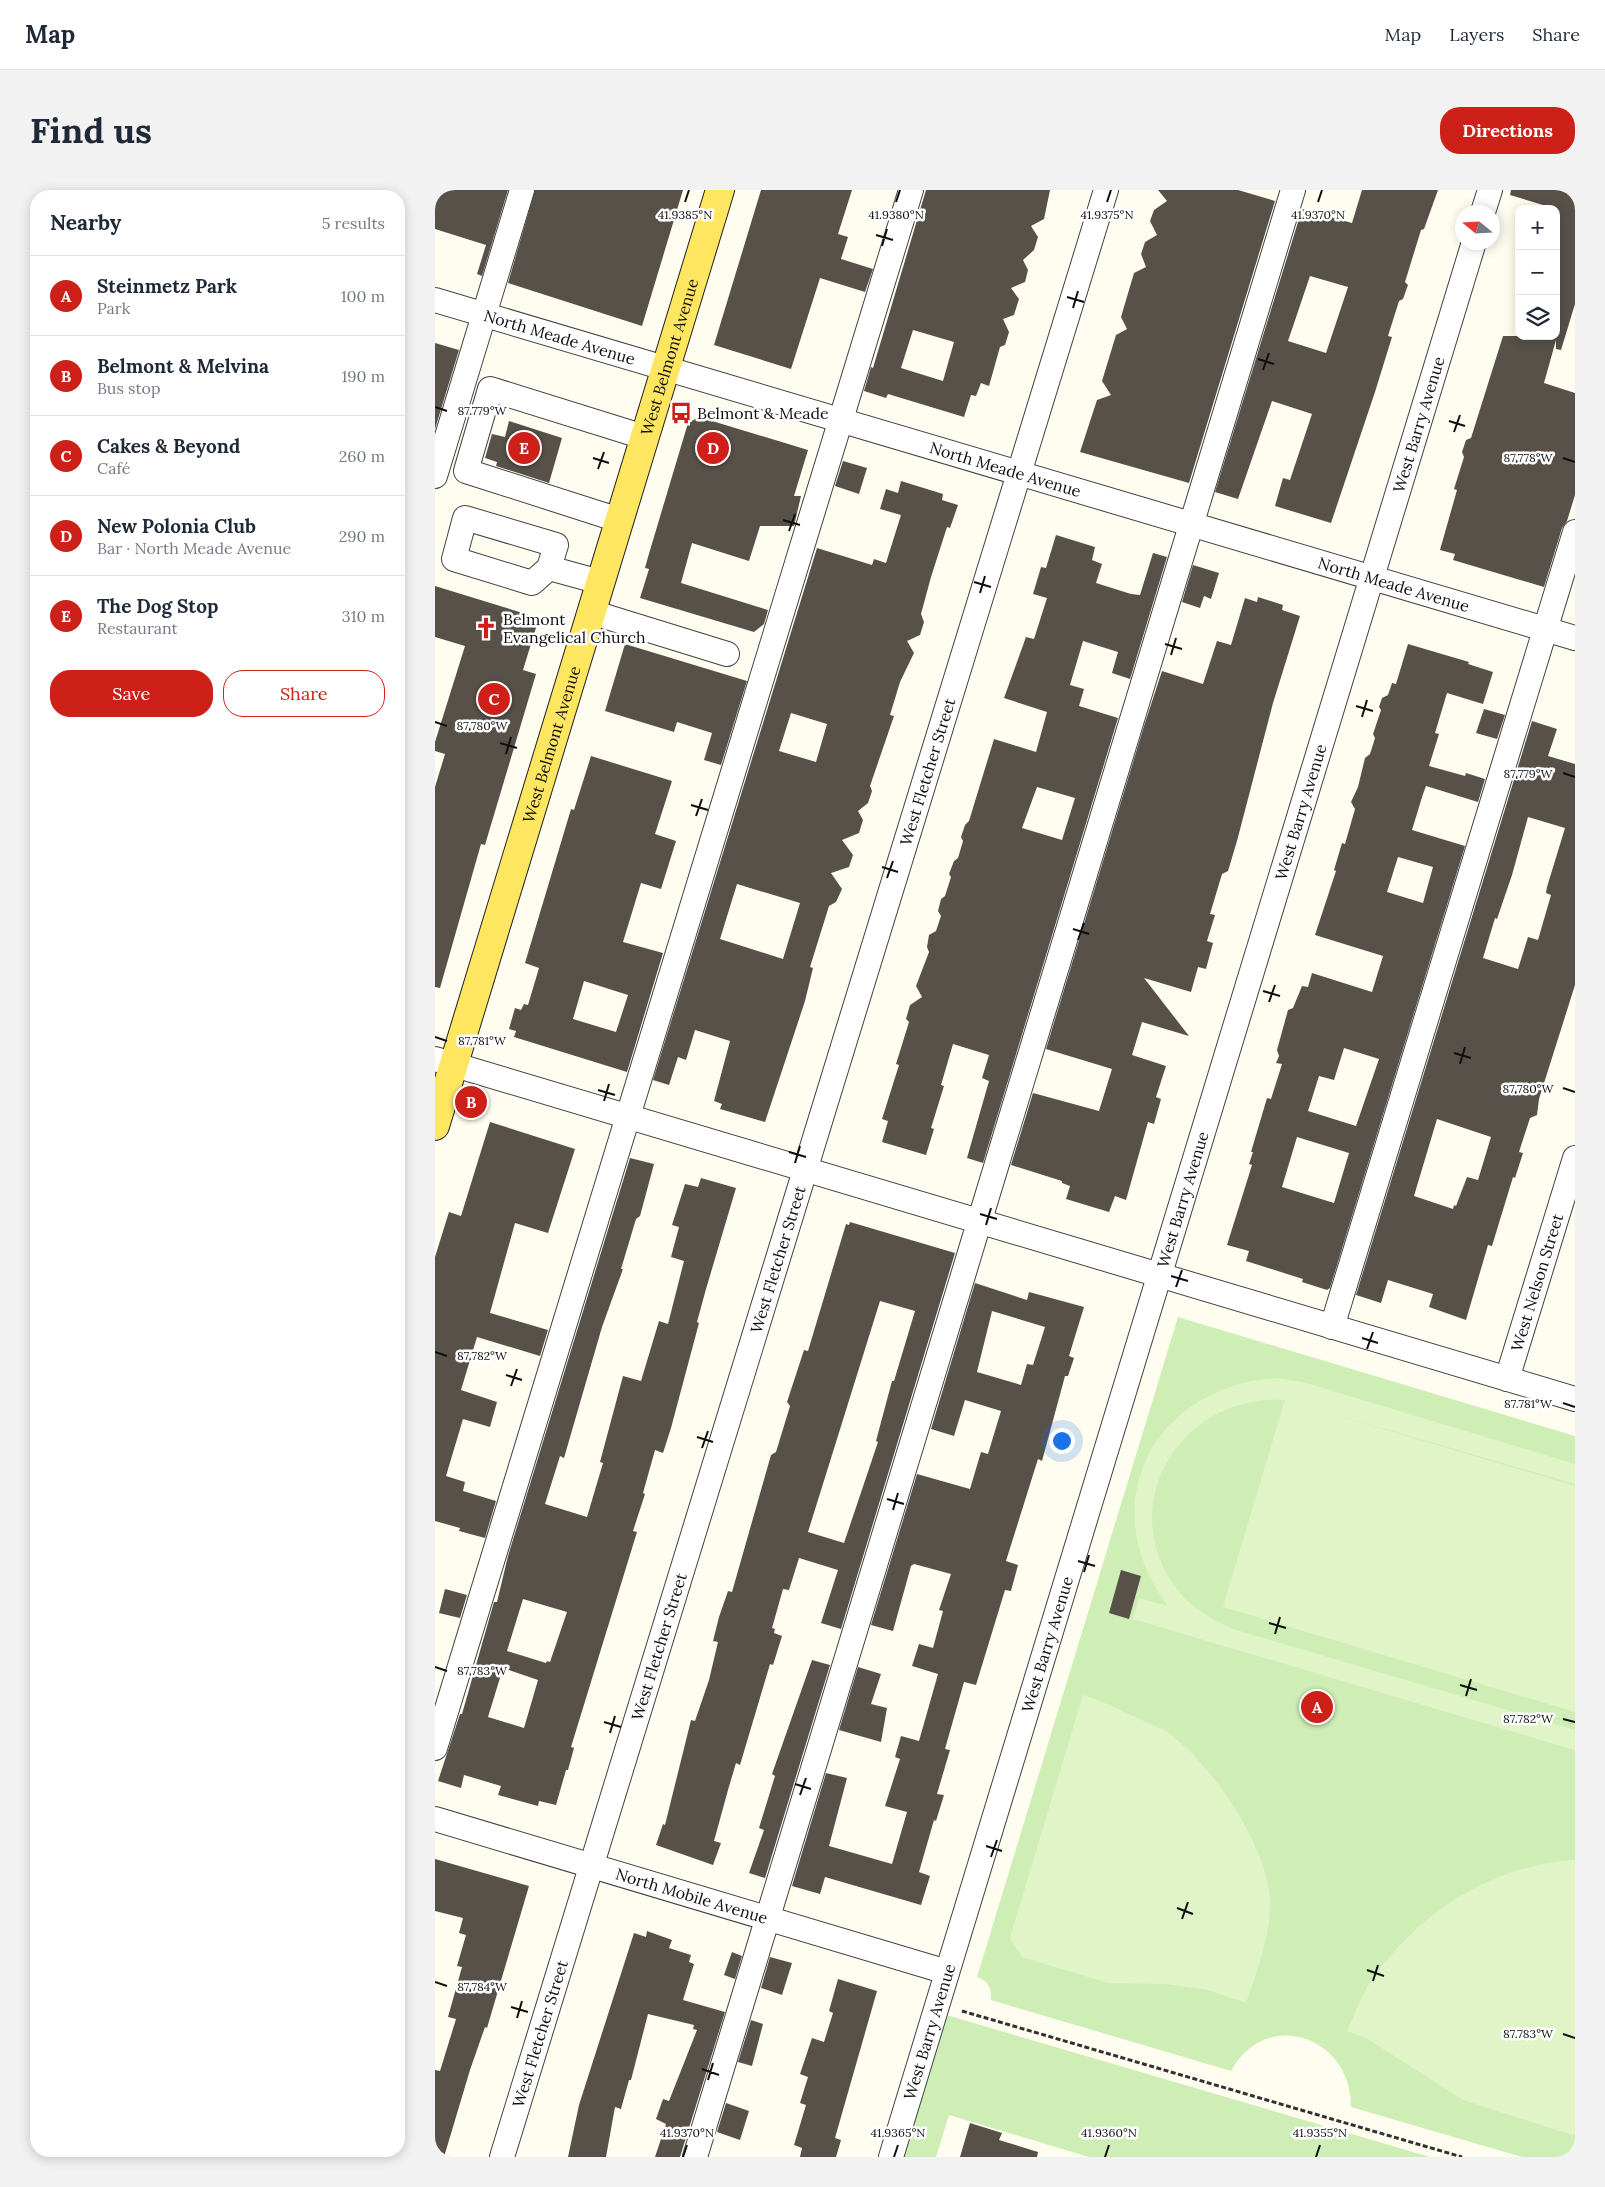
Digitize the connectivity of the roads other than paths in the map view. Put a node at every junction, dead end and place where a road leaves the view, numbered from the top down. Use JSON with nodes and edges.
{"nodes":[{"id":1,"x":522,"y":190,"type":"edge"},
{"id":2,"x":720,"y":190,"type":"edge"},
{"id":3,"x":911,"y":190,"type":"edge"},
{"id":4,"x":1106,"y":190,"type":"edge"},
{"id":5,"x":1293,"y":190,"type":"edge"},
{"id":6,"x":1490,"y":190,"type":"edge"},
{"id":7,"x":1485,"y":205,"type":"edge"},
{"id":8,"x":1472,"y":250,"type":"edge"},
{"id":9,"x":435,"y":300,"type":"edge"},
{"id":10,"x":483,"y":314,"type":"junction"},
{"id":11,"x":666,"y":368,"type":"junction"},
{"id":12,"x":841,"y":420,"type":"junction"},
{"id":13,"x":644,"y":438,"type":"junction"},
{"id":14,"x":1019,"y":473,"type":"junction"},
{"id":15,"x":435,"y":476,"type":"edge"},
{"id":16,"x":619,"y":520,"type":"junction"},
{"id":17,"x":1191,"y":524,"type":"junction"},
{"id":18,"x":1575,"y":532,"type":"edge"},
{"id":19,"x":549,"y":568,"type":"dead end"},
{"id":20,"x":1372,"y":578,"type":"junction"},
{"id":21,"x":600,"y":582,"type":"junction"},
{"id":22,"x":591,"y":612,"type":"junction"},
{"id":23,"x":1545,"y":629,"type":"junction"},
{"id":24,"x":1575,"y":638,"type":"edge"},
{"id":25,"x":727,"y":654,"type":"dead end"},
{"id":26,"x":444,"y":1062,"type":"edge"},
{"id":27,"x":628,"y":1117,"type":"junction"},
{"id":28,"x":435,"y":1126,"type":"edge"},
{"id":29,"x":1575,"y":1158,"type":"edge"},
{"id":30,"x":806,"y":1170,"type":"junction"},
{"id":31,"x":979,"y":1221,"type":"junction"},
{"id":32,"x":1159,"y":1275,"type":"junction"},
{"id":33,"x":1332,"y":1326,"type":"junction"},
{"id":34,"x":1507,"y":1378,"type":"junction"},
{"id":35,"x":1575,"y":1399,"type":"edge"},
{"id":36,"x":435,"y":1748,"type":"edge"},
{"id":37,"x":435,"y":1819,"type":"edge"},
{"id":38,"x":592,"y":1866,"type":"junction"},
{"id":39,"x":767,"y":1918,"type":"junction"},
{"id":40,"x":947,"y":1972,"type":"junction"},
{"id":41,"x":501,"y":2157,"type":"edge"},
{"id":42,"x":695,"y":2157,"type":"edge"},
{"id":43,"x":891,"y":2157,"type":"edge"}],
"edges":[{"from":1,"to":10,"type":"street"},
{"from":2,"to":11,"type":"main road","name":"West Belmont Avenue"},
{"from":3,"to":12,"type":"street"},
{"from":4,"to":14,"type":"street","name":"West Fletcher Street"},
{"from":5,"to":17,"type":"street"},
{"from":6,"to":7,"type":"street"},
{"from":8,"to":20,"type":"street","name":"West Barry Avenue"},
{"from":9,"to":10,"type":"street","name":"North Meade Avenue"},
{"from":10,"to":11,"type":"street","name":"North Meade Avenue"},
{"from":10,"to":15,"type":"street"},
{"from":11,"to":12,"type":"street","name":"North Meade Avenue"},
{"from":11,"to":13,"type":"main road","name":"West Belmont Avenue"},
{"from":12,"to":14,"type":"street","name":"North Meade Avenue"},
{"from":12,"to":27,"type":"street"},
{"from":13,"to":16,"type":"main road","name":"West Belmont Avenue"},
{"from":13,"to":16,"type":"street"},
{"from":14,"to":17,"type":"street","name":"North Meade Avenue"},
{"from":14,"to":30,"type":"street","name":"West Fletcher Street"},
{"from":16,"to":21,"type":"main road","name":"West Belmont Avenue"},
{"from":17,"to":20,"type":"street","name":"North Meade Avenue"},
{"from":17,"to":31,"type":"street"},
{"from":18,"to":23,"type":"street"},
{"from":19,"to":21,"type":"street"},
{"from":20,"to":23,"type":"street","name":"North Meade Avenue"},
{"from":20,"to":32,"type":"street","name":"West Barry Avenue"},
{"from":21,"to":22,"type":"main road","name":"West Belmont Avenue"},
{"from":22,"to":25,"type":"street"},
{"from":22,"to":26,"type":"main road","name":"West Belmont Avenue"},
{"from":23,"to":24,"type":"street","name":"North Meade Avenue"},
{"from":23,"to":33,"type":"street"},
{"from":26,"to":27,"type":"street"},
{"from":26,"to":28,"type":"main road","name":"West Belmont Avenue"},
{"from":27,"to":30,"type":"street"},
{"from":27,"to":36,"type":"street"},
{"from":29,"to":34,"type":"street","name":"West Nelson Street"},
{"from":30,"to":31,"type":"street"},
{"from":30,"to":38,"type":"street","name":"West Fletcher Street"},
{"from":31,"to":32,"type":"street"},
{"from":31,"to":39,"type":"street"},
{"from":32,"to":33,"type":"street"},
{"from":32,"to":40,"type":"street","name":"West Barry Avenue"},
{"from":33,"to":34,"type":"street"},
{"from":34,"to":35,"type":"street"},
{"from":37,"to":38,"type":"street","name":"North Mobile Avenue"},
{"from":38,"to":39,"type":"street","name":"North Mobile Avenue"},
{"from":38,"to":41,"type":"street","name":"West Fletcher Street"},
{"from":39,"to":40,"type":"street","name":"North Mobile Avenue"},
{"from":39,"to":42,"type":"street"},
{"from":40,"to":43,"type":"street","name":"West Barry Avenue"}]}
